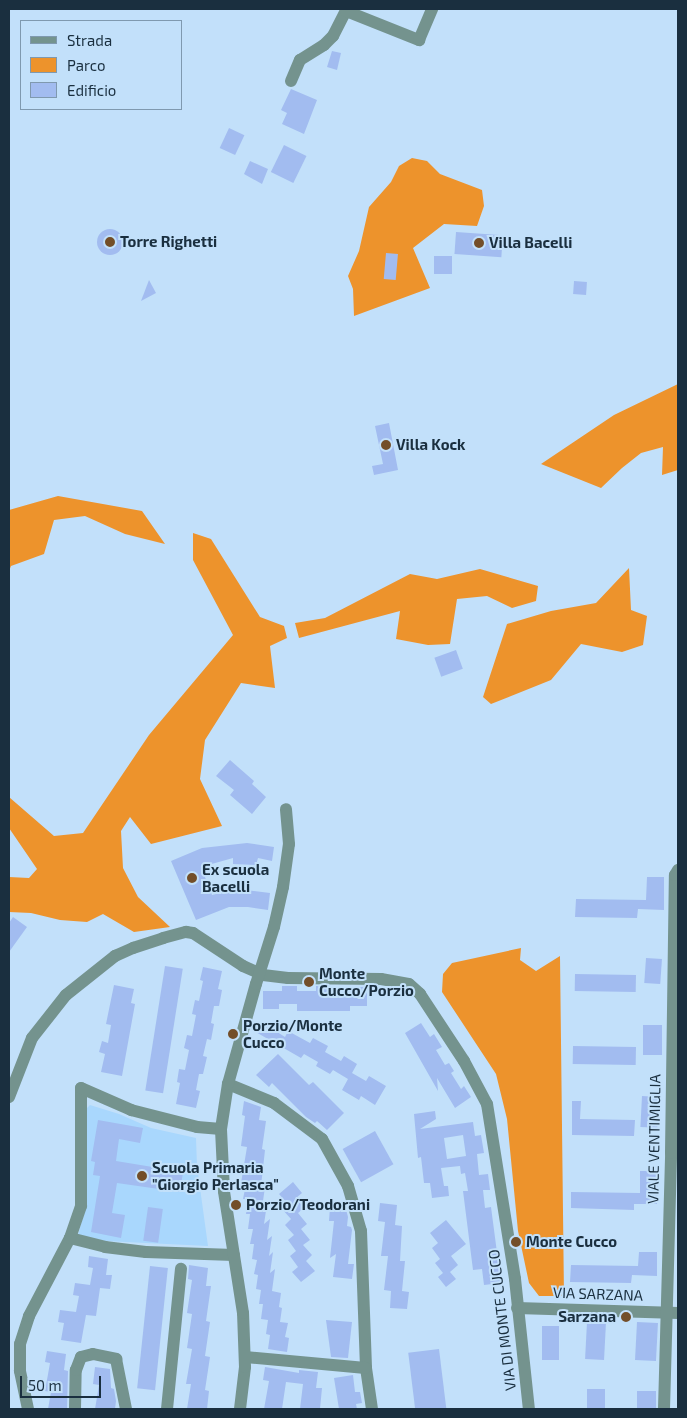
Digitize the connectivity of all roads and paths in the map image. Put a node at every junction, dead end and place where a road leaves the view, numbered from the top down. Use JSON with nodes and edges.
{"nodes":[{"id":1,"x":432,"y":9,"type":"edge"},
{"id":2,"x":291,"y":81,"type":"dead end"},
{"id":3,"x":286,"y":809,"type":"dead end"},
{"id":4,"x":678,"y":870,"type":"edge"},
{"id":5,"x":259,"y":974,"type":"junction"},
{"id":6,"x":228,"y":1084,"type":"junction"},
{"id":7,"x":9,"y":1097,"type":"edge"},
{"id":8,"x":221,"y":1129,"type":"junction"},
{"id":9,"x":675,"y":1153,"type":"edge"},
{"id":10,"x":70,"y":1238,"type":"junction"},
{"id":11,"x":234,"y":1255,"type":"junction"},
{"id":12,"x":180,"y":1269,"type":"dead end"},
{"id":13,"x":518,"y":1308,"type":"junction"},
{"id":14,"x":672,"y":1313,"type":"edge"},
{"id":15,"x":245,"y":1357,"type":"junction"},
{"id":16,"x":366,"y":1368,"type":"junction"},
{"id":17,"x":28,"y":1409,"type":"edge"},
{"id":18,"x":75,"y":1409,"type":"edge"},
{"id":19,"x":126,"y":1409,"type":"edge"},
{"id":20,"x":167,"y":1409,"type":"edge"},
{"id":21,"x":240,"y":1409,"type":"edge"},
{"id":22,"x":372,"y":1409,"type":"edge"},
{"id":23,"x":529,"y":1409,"type":"edge"},
{"id":24,"x":664,"y":1409,"type":"edge"}],
"edges":[{"from":1,"to":2,"type":"street"},
{"from":3,"to":5,"type":"street"},
{"from":4,"to":9,"type":"street","name":"VIALE VENTIMIGLIA"},
{"from":5,"to":6,"type":"street"},
{"from":5,"to":7,"type":"street"},
{"from":5,"to":13,"type":"street","name":"VIA DI MONTE CUCCO"},
{"from":6,"to":8,"type":"street"},
{"from":6,"to":16,"type":"street"},
{"from":8,"to":10,"type":"street"},
{"from":8,"to":11,"type":"street"},
{"from":9,"to":14,"type":"street","name":"VIALE VENTIMIGLIA"},
{"from":10,"to":11,"type":"street"},
{"from":10,"to":17,"type":"street"},
{"from":11,"to":15,"type":"street"},
{"from":12,"to":20,"type":"street"},
{"from":13,"to":14,"type":"street","name":"VIA SARZANA"},
{"from":13,"to":23,"type":"street","name":"VIA DI MONTE CUCCO"},
{"from":14,"to":24,"type":"street","name":"VIALE VENTIMIGLIA"},
{"from":15,"to":16,"type":"street"},
{"from":15,"to":21,"type":"street"},
{"from":16,"to":22,"type":"street"},
{"from":18,"to":19,"type":"street"}]}
